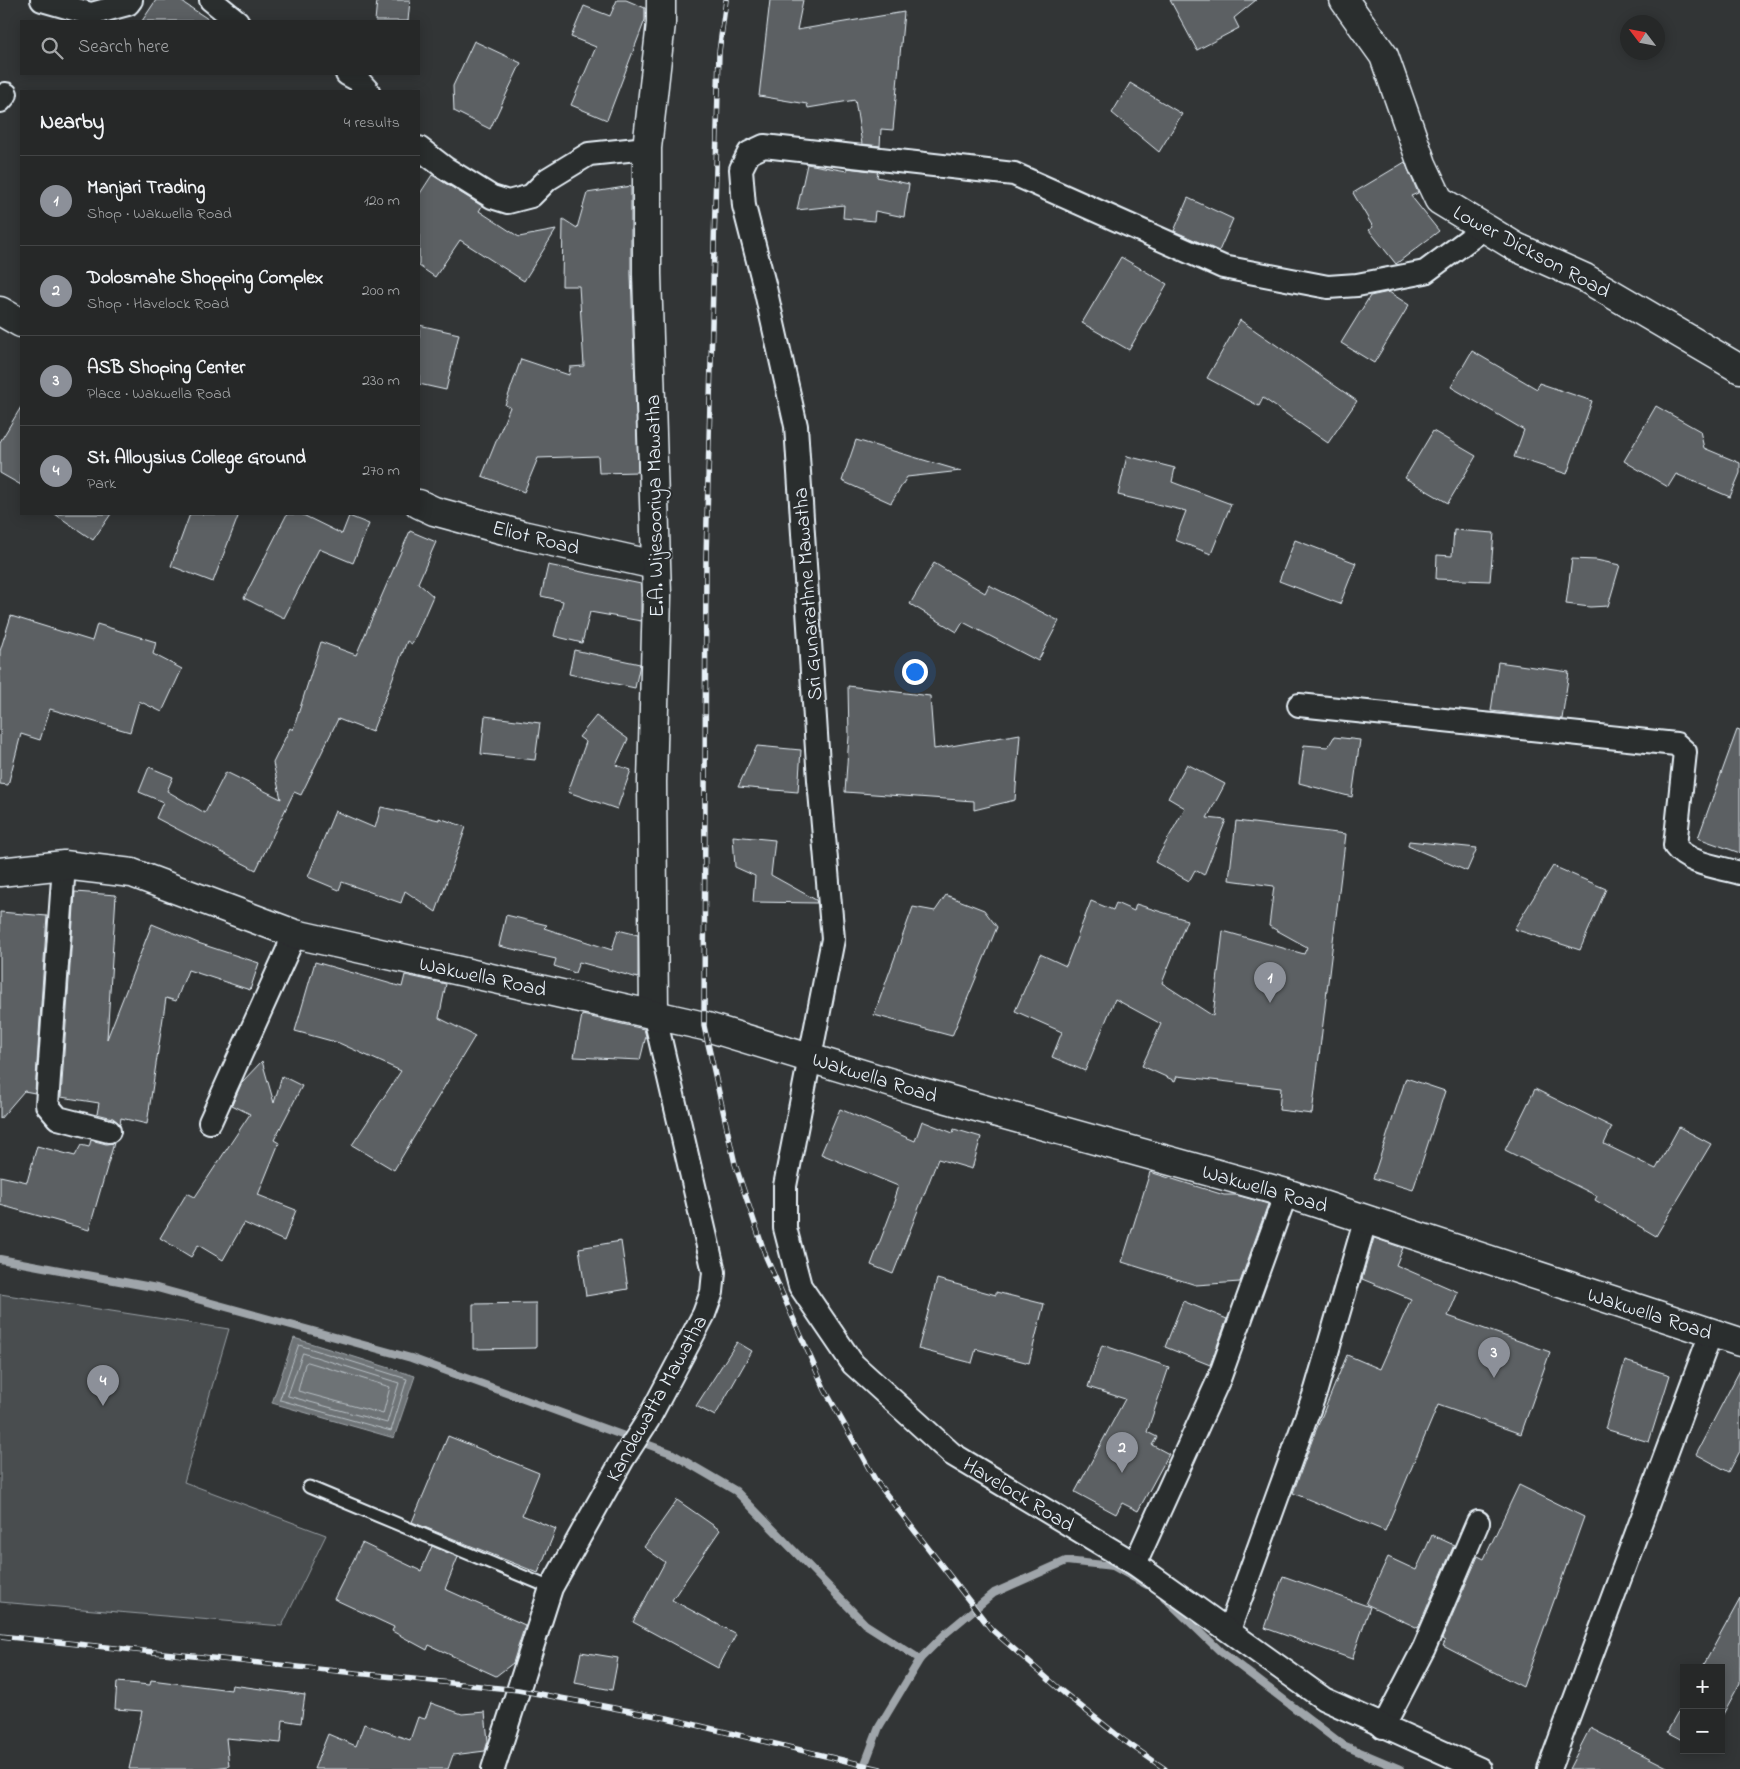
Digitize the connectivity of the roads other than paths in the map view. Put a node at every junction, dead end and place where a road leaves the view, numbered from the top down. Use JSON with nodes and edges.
{"nodes":[{"id":1,"x":42,"y":0,"type":"edge"},
{"id":2,"x":131,"y":0,"type":"edge"},
{"id":3,"x":211,"y":0,"type":"edge"},
{"id":4,"x":661,"y":0,"type":"edge"},
{"id":5,"x":1344,"y":0,"type":"edge"},
{"id":6,"x":236,"y":20,"type":"edge"},
{"id":7,"x":349,"y":75,"type":"edge"},
{"id":8,"x":367,"y":90,"type":"edge"},
{"id":9,"x":647,"y":148,"type":"junction"},
{"id":10,"x":420,"y":149,"type":"edge"},
{"id":11,"x":1483,"y":228,"type":"junction"},
{"id":12,"x":0,"y":311,"type":"edge"},
{"id":13,"x":20,"y":322,"type":"edge"},
{"id":14,"x":1740,"y":369,"type":"edge"},
{"id":15,"x":420,"y":504,"type":"edge"},
{"id":16,"x":655,"y":564,"type":"junction"},
{"id":17,"x":1299,"y":705,"type":"dead end"},
{"id":18,"x":64,"y":865,"type":"junction"},
{"id":19,"x":0,"y":872,"type":"edge"},
{"id":20,"x":1740,"y":873,"type":"edge"},
{"id":21,"x":295,"y":934,"type":"junction"},
{"id":22,"x":654,"y":1013,"type":"junction"},
{"id":23,"x":811,"y":1057,"type":"junction"},
{"id":24,"x":210,"y":1122,"type":"dead end"},
{"id":25,"x":109,"y":1131,"type":"dead end"},
{"id":26,"x":1286,"y":1193,"type":"junction"},
{"id":27,"x":1366,"y":1218,"type":"junction"},
{"id":28,"x":1711,"y":1333,"type":"junction"},
{"id":29,"x":1740,"y":1342,"type":"edge"},
{"id":30,"x":309,"y":1487,"type":"dead end"},
{"id":31,"x":1478,"y":1522,"type":"dead end"},
{"id":32,"x":1135,"y":1564,"type":"junction"},
{"id":33,"x":551,"y":1588,"type":"junction"},
{"id":34,"x":1228,"y":1630,"type":"junction"},
{"id":35,"x":1383,"y":1726,"type":"junction"},
{"id":36,"x":493,"y":1769,"type":"edge"},
{"id":37,"x":1480,"y":1769,"type":"edge"},
{"id":38,"x":1549,"y":1769,"type":"edge"}],
"edges":[{"from":1,"to":2,"type":"street"},
{"from":3,"to":6,"type":"street"},
{"from":4,"to":9,"type":"street","name":"E.A. Wijesooriya Mawatha"},
{"from":5,"to":11,"type":"street","name":"Lower Dickson Road"},
{"from":7,"to":8,"type":"street"},
{"from":9,"to":10,"type":"street"},
{"from":9,"to":16,"type":"street","name":"E.A. Wijesooriya Mawatha"},
{"from":11,"to":14,"type":"street","name":"Lower Dickson Road"},
{"from":11,"to":23,"type":"street","name":"Sri Gunarathne Mawatha"},
{"from":12,"to":13,"type":"street"},
{"from":15,"to":16,"type":"street","name":"Eliot Road"},
{"from":16,"to":22,"type":"street","name":"E.A. Wijesooriya Mawatha"},
{"from":17,"to":20,"type":"street"},
{"from":18,"to":19,"type":"street","name":"Wakwella Road"},
{"from":18,"to":21,"type":"street","name":"Wakwella Road"},
{"from":18,"to":25,"type":"street"},
{"from":21,"to":22,"type":"street","name":"Wakwella Road"},
{"from":21,"to":24,"type":"street"},
{"from":22,"to":23,"type":"street","name":"Wakwella Road"},
{"from":22,"to":33,"type":"street","name":"Kandewatta Mawatha"},
{"from":23,"to":26,"type":"street","name":"Wakwella Road"},
{"from":23,"to":32,"type":"street","name":"Havelock Road"},
{"from":26,"to":27,"type":"street","name":"Wakwella Road"},
{"from":26,"to":32,"type":"street"},
{"from":27,"to":28,"type":"street","name":"Wakwella Road"},
{"from":27,"to":34,"type":"street"},
{"from":28,"to":29,"type":"street","name":"Wakwella Road"},
{"from":28,"to":38,"type":"street"},
{"from":30,"to":33,"type":"lane"},
{"from":31,"to":35,"type":"street"},
{"from":32,"to":34,"type":"street","name":"Havelock Road"},
{"from":33,"to":36,"type":"street","name":"Kandewatta Mawatha"},
{"from":34,"to":35,"type":"street","name":"Havelock Road"},
{"from":35,"to":37,"type":"street","name":"Havelock Road"}]}
